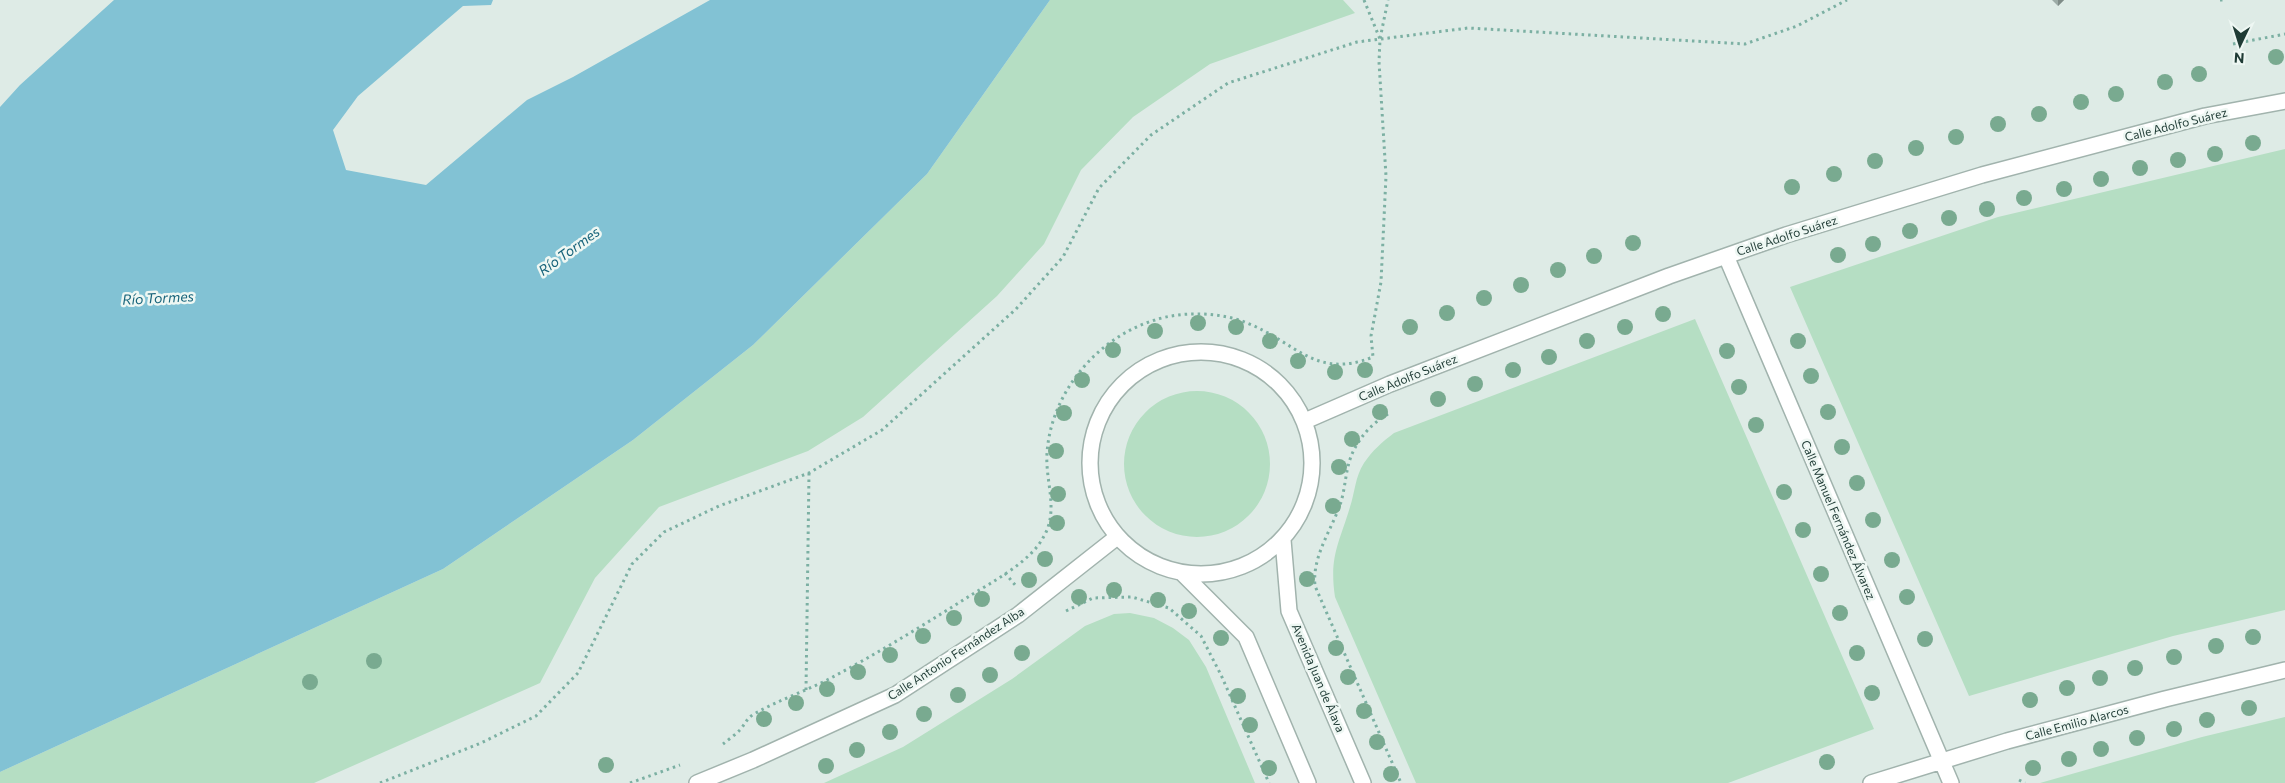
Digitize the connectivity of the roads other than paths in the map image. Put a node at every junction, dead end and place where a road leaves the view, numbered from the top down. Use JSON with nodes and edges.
{"nodes":[{"id":1,"x":2285,"y":101,"type":"edge"},
{"id":2,"x":1726,"y":256,"type":"junction"},
{"id":3,"x":1305,"y":420,"type":"junction"},
{"id":4,"x":1116,"y":537,"type":"junction"},
{"id":5,"x":1283,"y":540,"type":"junction"},
{"id":6,"x":1184,"y":574,"type":"junction"},
{"id":7,"x":2285,"y":670,"type":"edge"},
{"id":8,"x":1941,"y":760,"type":"junction"},
{"id":9,"x":699,"y":783,"type":"edge"},
{"id":10,"x":1308,"y":783,"type":"edge"},
{"id":11,"x":1364,"y":783,"type":"edge"},
{"id":12,"x":1871,"y":783,"type":"edge"},
{"id":13,"x":1951,"y":783,"type":"edge"}],
"edges":[{"from":1,"to":2,"type":"street","name":"Calle Adolfo Suárez"},
{"from":2,"to":3,"type":"street","name":"Calle Adolfo Suárez"},
{"from":2,"to":8,"type":"street","name":"Calle Manuel Fernández Álvarez"},
{"from":3,"to":4,"type":"street"},
{"from":3,"to":5,"type":"street"},
{"from":4,"to":6,"type":"street"},
{"from":4,"to":9,"type":"street","name":"Calle Antonio Fernández Alba"},
{"from":5,"to":6,"type":"street"},
{"from":5,"to":11,"type":"street","name":"Avenida Juan de Álava"},
{"from":6,"to":10,"type":"street"},
{"from":7,"to":8,"type":"street","name":"Calle Emilio Alarcos"},
{"from":8,"to":12,"type":"street","name":"Calle Emilio Alarcos"},
{"from":8,"to":13,"type":"street","name":"Calle Manuel Fernández Álvarez"}]}
